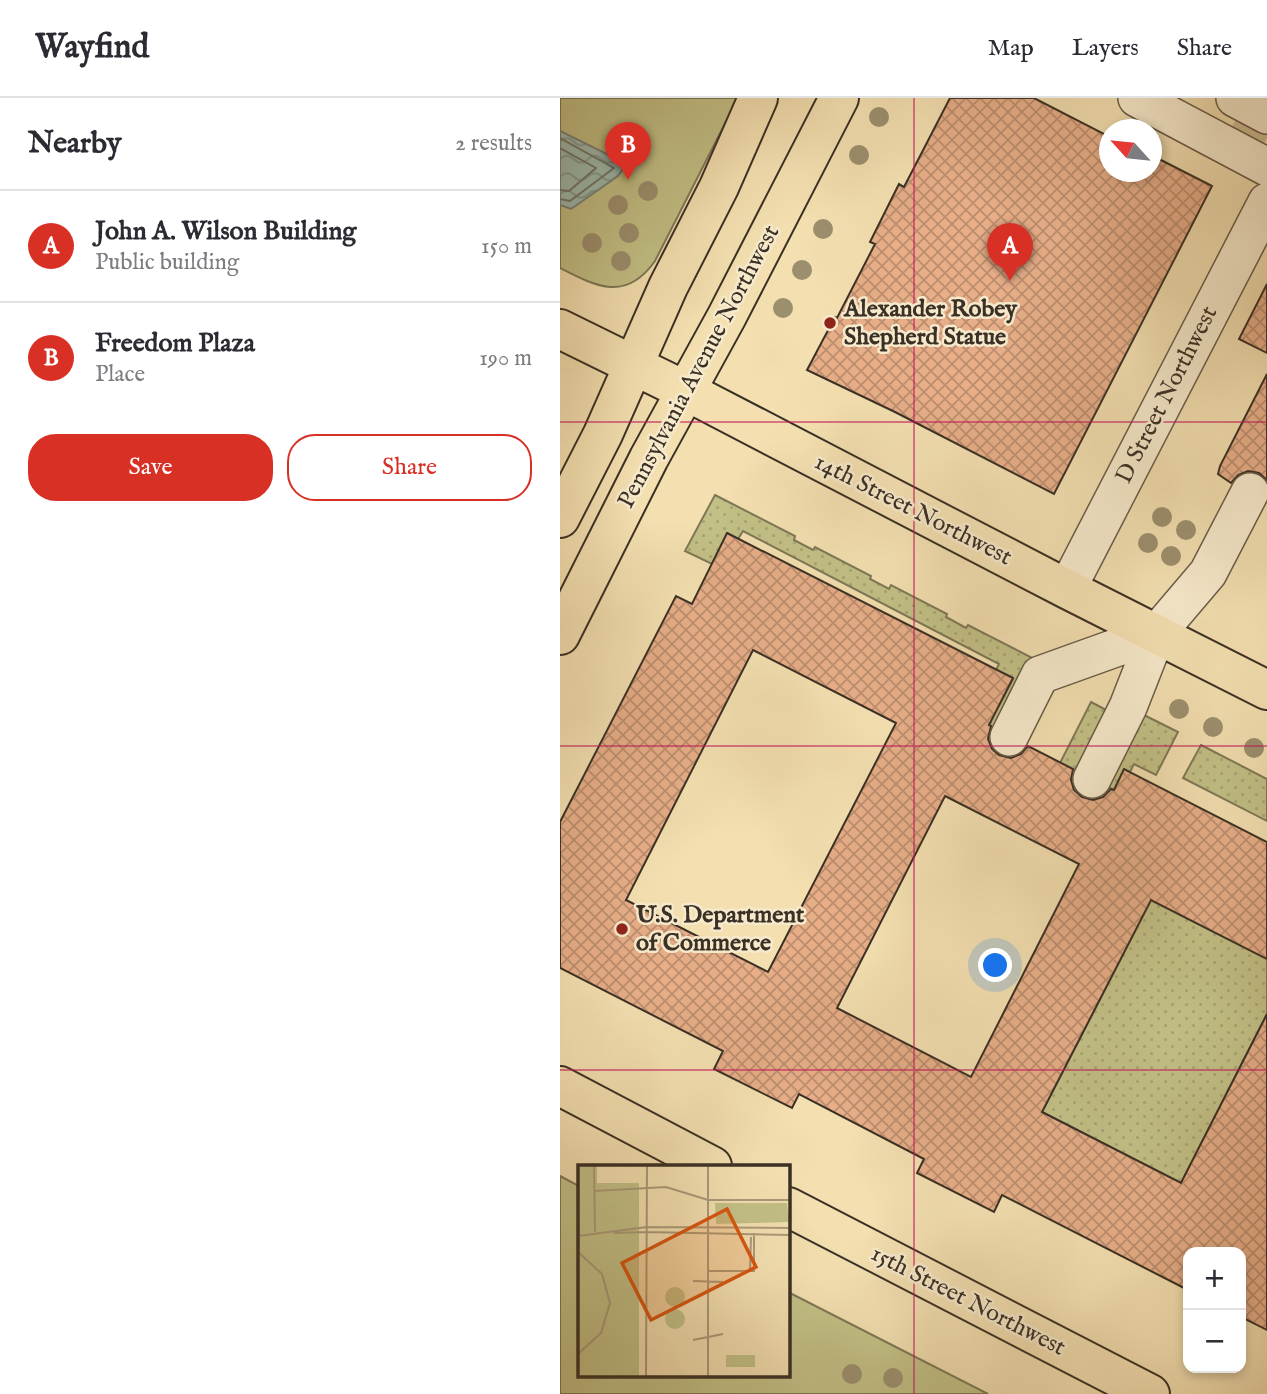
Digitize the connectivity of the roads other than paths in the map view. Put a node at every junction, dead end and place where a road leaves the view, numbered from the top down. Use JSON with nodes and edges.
{"nodes":[{"id":1,"x":758,"y":98,"type":"edge"},
{"id":2,"x":839,"y":98,"type":"edge"},
{"id":3,"x":1137,"y":98,"type":"edge"},
{"id":4,"x":1190,"y":98,"type":"edge"},
{"id":5,"x":1246,"y":111,"type":"tunnel mouth"},
{"id":6,"x":1267,"y":167,"type":"edge"},
{"id":7,"x":1267,"y":202,"type":"edge"},
{"id":8,"x":560,"y":329,"type":"edge"},
{"id":9,"x":633,"y":365,"type":"junction"},
{"id":10,"x":687,"y":391,"type":"junction"},
{"id":11,"x":1250,"y":492,"type":"dead end"},
{"id":12,"x":560,"y":518,"type":"edge"},
{"id":13,"x":1067,"y":589,"type":"junction"},
{"id":14,"x":1157,"y":633,"type":"junction"},
{"id":15,"x":560,"y":635,"type":"edge"},
{"id":16,"x":1267,"y":690,"type":"edge"},
{"id":17,"x":1009,"y":737,"type":"dead end"},
{"id":18,"x":1092,"y":779,"type":"dead end"},
{"id":19,"x":560,"y":1086,"type":"edge"},
{"id":20,"x":708,"y":1165,"type":"edge"},
{"id":21,"x":789,"y":1208,"type":"edge"},
{"id":22,"x":1150,"y":1394,"type":"edge"}],
"edges":[{"from":1,"to":9,"type":"main road"},
{"from":2,"to":10,"type":"main road","name":"Pennsylvania Avenue Northwest"},
{"from":3,"to":6,"type":"street"},
{"from":4,"to":5,"type":"street"},
{"from":7,"to":13,"type":"street","name":"D Street Northwest"},
{"from":8,"to":9,"type":"main road","name":"14th Street Northwest"},
{"from":9,"to":10,"type":"main road","name":"14th Street Northwest"},
{"from":9,"to":12,"type":"main road"},
{"from":10,"to":13,"type":"main road","name":"14th Street Northwest"},
{"from":10,"to":15,"type":"main road","name":"Pennsylvania Avenue Northwest"},
{"from":11,"to":14,"type":"street"},
{"from":13,"to":14,"type":"main road","name":"14th Street Northwest"},
{"from":14,"to":16,"type":"main road","name":"14th Street Northwest"},
{"from":14,"to":17,"type":"street"},
{"from":14,"to":18,"type":"street"},
{"from":19,"to":20,"type":"main road"},
{"from":21,"to":22,"type":"main road","name":"15th Street Northwest"}]}
